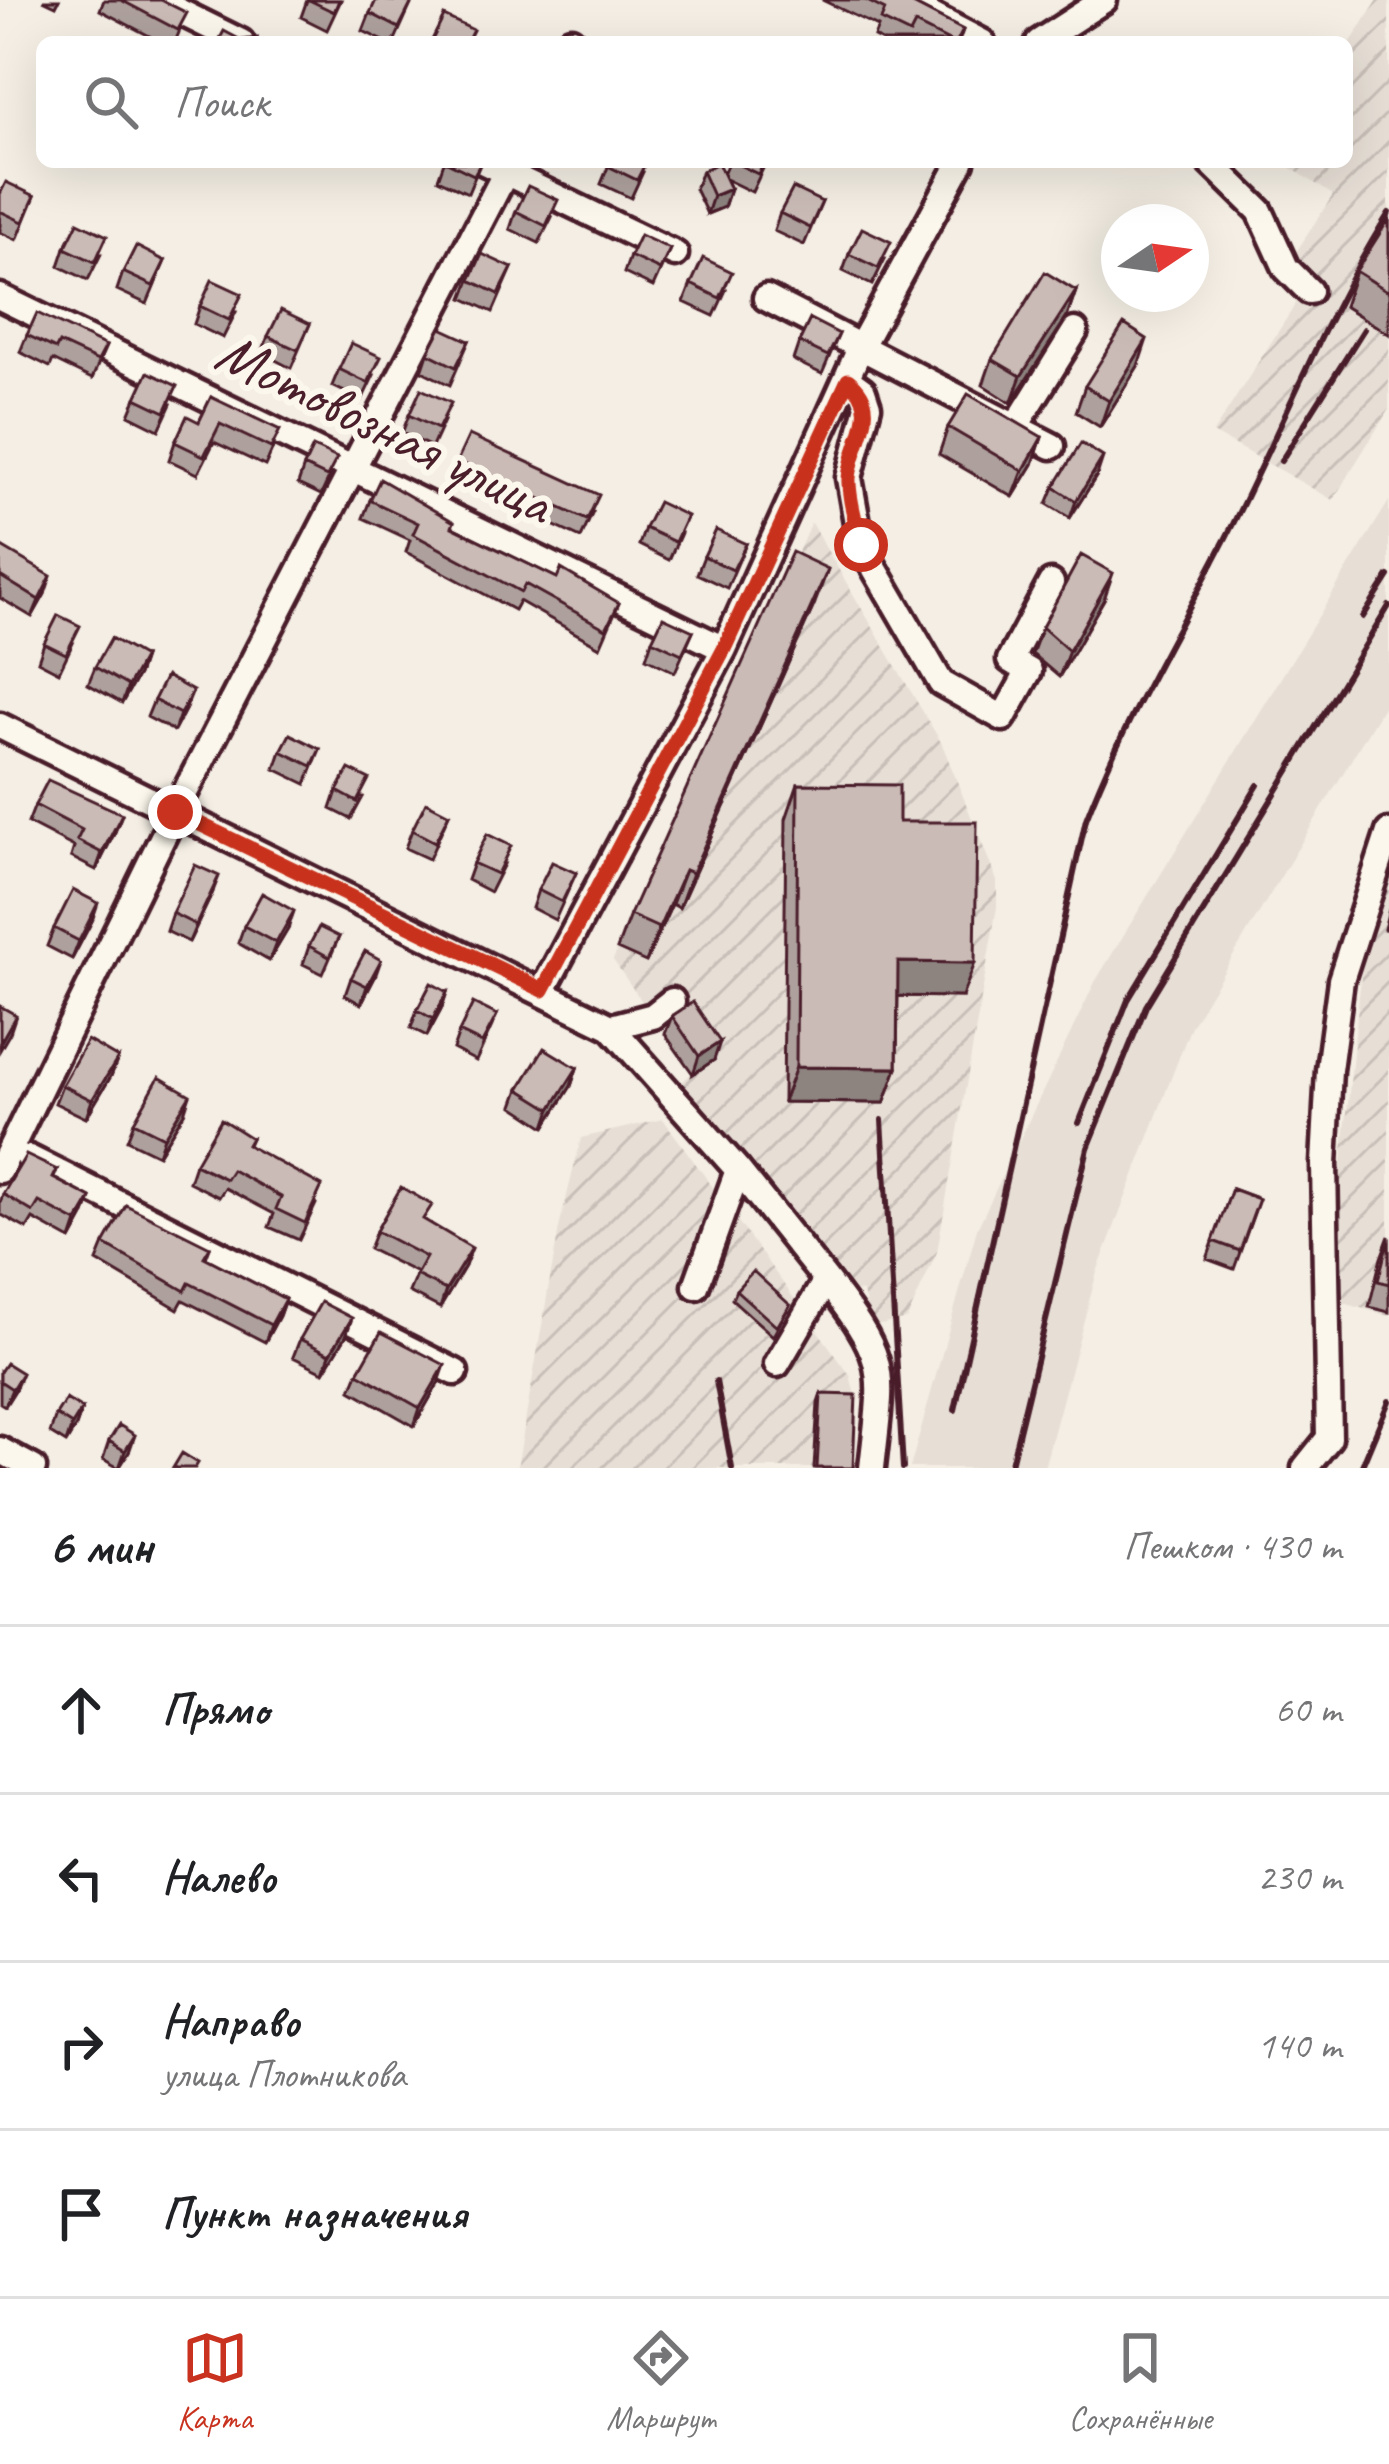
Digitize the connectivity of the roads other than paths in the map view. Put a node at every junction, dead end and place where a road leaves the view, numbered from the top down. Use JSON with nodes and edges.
{"nodes":[{"id":1,"x":156,"y":0,"type":"edge"},
{"id":2,"x":902,"y":0,"type":"edge"},
{"id":3,"x":1062,"y":0,"type":"edge"},
{"id":4,"x":1104,"y":0,"type":"edge"},
{"id":5,"x":1049,"y":34,"type":"edge"},
{"id":6,"x":229,"y":36,"type":"edge"},
{"id":7,"x":971,"y":36,"type":"edge"},
{"id":8,"x":499,"y":168,"type":"edge"},
{"id":9,"x":504,"y":168,"type":"edge"},
{"id":10,"x":958,"y":168,"type":"edge"},
{"id":11,"x":1216,"y":168,"type":"edge"},
{"id":12,"x":675,"y":254,"type":"edge"},
{"id":13,"x":1309,"y":291,"type":"dead end"},
{"id":14,"x":0,"y":297,"type":"edge"},
{"id":15,"x":766,"y":298,"type":"dead end"},
{"id":16,"x":1075,"y":331,"type":"dead end"},
{"id":17,"x":862,"y":344,"type":"junction"},
{"id":18,"x":848,"y":380,"type":"junction"},
{"id":19,"x":1016,"y":426,"type":"junction"},
{"id":20,"x":1052,"y":446,"type":"dead end"},
{"id":21,"x":355,"y":466,"type":"junction"},
{"id":22,"x":1051,"y":583,"type":"dead end"},
{"id":23,"x":724,"y":649,"type":"junction"},
{"id":24,"x":0,"y":726,"type":"edge"},
{"id":25,"x":175,"y":812,"type":"junction"},
{"id":26,"x":1389,"y":832,"type":"edge"},
{"id":27,"x":543,"y":990,"type":"junction"},
{"id":28,"x":671,"y":1000,"type":"dead end"},
{"id":29,"x":611,"y":1028,"type":"junction"},
{"id":30,"x":3,"y":1154,"type":"edge"},
{"id":31,"x":738,"y":1170,"type":"junction"},
{"id":32,"x":826,"y":1280,"type":"junction"},
{"id":33,"x":696,"y":1286,"type":"dead end"},
{"id":34,"x":777,"y":1364,"type":"dead end"},
{"id":35,"x":455,"y":1372,"type":"dead end"},
{"id":36,"x":0,"y":1450,"type":"edge"},
{"id":37,"x":34,"y":1468,"type":"edge"},
{"id":38,"x":872,"y":1468,"type":"edge"},
{"id":39,"x":1305,"y":1468,"type":"edge"}],
"edges":[{"from":1,"to":6,"type":"street"},
{"from":2,"to":7,"type":"street"},
{"from":3,"to":5,"type":"street"},
{"from":4,"to":5,"type":"street"},
{"from":8,"to":21,"type":"street"},
{"from":9,"to":12,"type":"street"},
{"from":10,"to":17,"type":"street"},
{"from":11,"to":13,"type":"street"},
{"from":14,"to":21,"type":"street","name":"Мотовозная улица"},
{"from":15,"to":17,"type":"street"},
{"from":16,"to":19,"type":"street"},
{"from":17,"to":18,"type":"street"},
{"from":17,"to":19,"type":"street"},
{"from":18,"to":22,"type":"street"},
{"from":18,"to":23,"type":"street"},
{"from":19,"to":20,"type":"street"},
{"from":21,"to":23,"type":"street","name":"Мотовозная улица"},
{"from":21,"to":25,"type":"street"},
{"from":23,"to":27,"type":"street"},
{"from":24,"to":25,"type":"street"},
{"from":25,"to":27,"type":"street"},
{"from":25,"to":30,"type":"street"},
{"from":26,"to":39,"type":"street"},
{"from":27,"to":29,"type":"street"},
{"from":28,"to":29,"type":"street"},
{"from":29,"to":31,"type":"street"},
{"from":30,"to":35,"type":"street"},
{"from":31,"to":32,"type":"street"},
{"from":31,"to":33,"type":"street"},
{"from":32,"to":34,"type":"street"},
{"from":32,"to":38,"type":"street"},
{"from":36,"to":37,"type":"street"}]}
